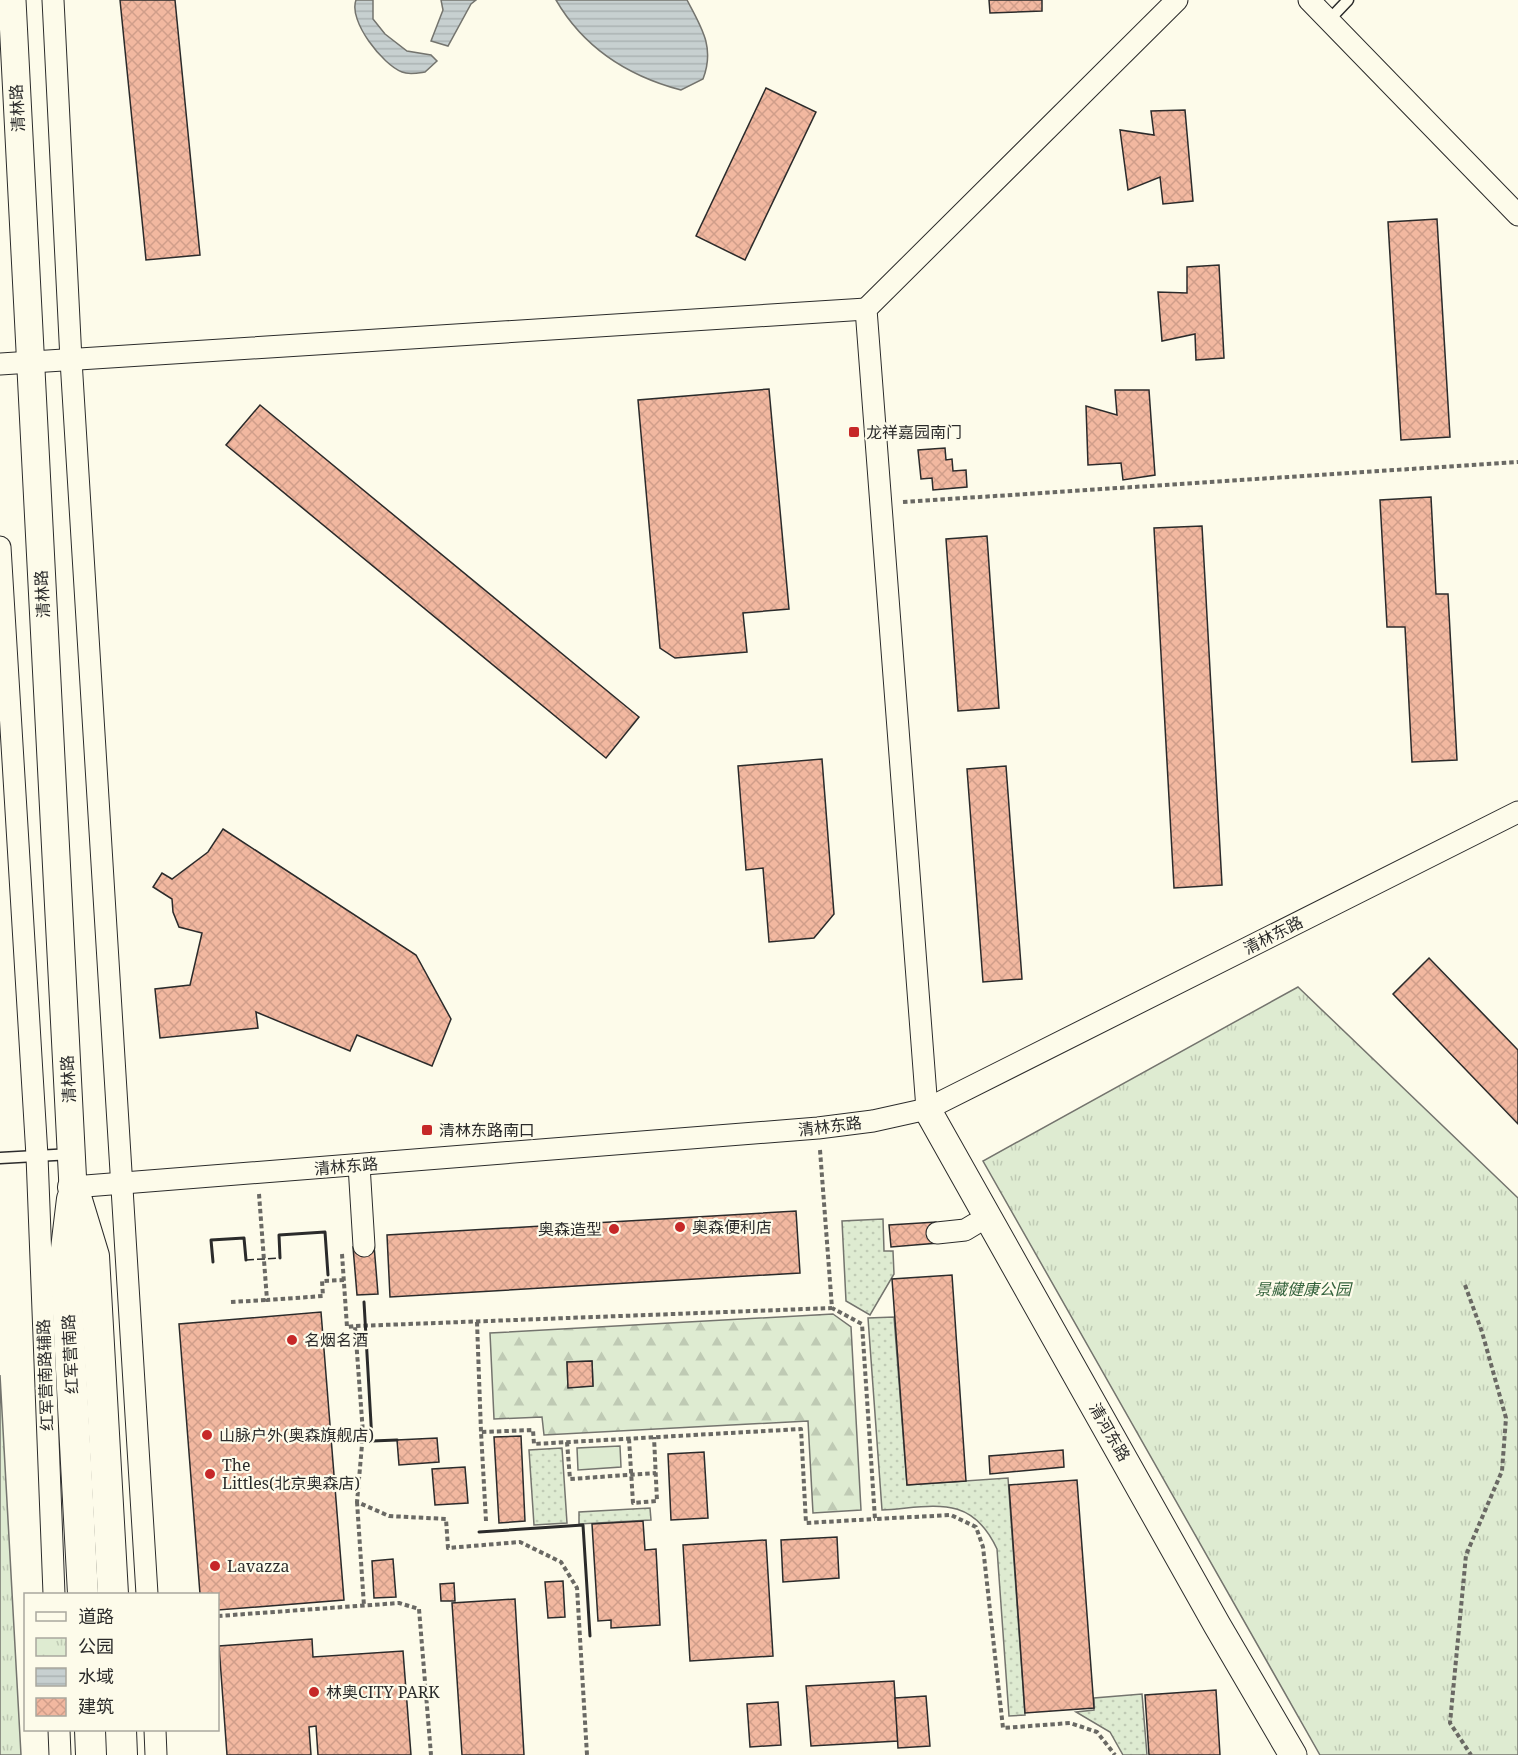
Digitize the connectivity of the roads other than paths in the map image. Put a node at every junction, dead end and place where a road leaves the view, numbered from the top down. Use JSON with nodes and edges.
{"nodes":[{"id":1,"x":12,"y":0,"type":"edge"},
{"id":2,"x":53,"y":0,"type":"edge"},
{"id":3,"x":1177,"y":0,"type":"edge"},
{"id":4,"x":1309,"y":0,"type":"edge"},
{"id":5,"x":1348,"y":0,"type":"edge"},
{"id":6,"x":1329,"y":20,"type":"junction"},
{"id":7,"x":1518,"y":215,"type":"edge"},
{"id":8,"x":866,"y":309,"type":"junction"},
{"id":9,"x":71,"y":360,"type":"junction"},
{"id":10,"x":29,"y":362,"type":"junction"},
{"id":11,"x":0,"y":364,"type":"edge"},
{"id":12,"x":0,"y":547,"type":"edge"},
{"id":13,"x":1518,"y":812,"type":"edge"},
{"id":14,"x":927,"y":1109,"type":"junction"},
{"id":15,"x":73,"y":1154,"type":"junction"},
{"id":16,"x":37,"y":1156,"type":"junction"},
{"id":17,"x":0,"y":1158,"type":"edge"},
{"id":18,"x":359,"y":1165,"type":"junction"},
{"id":19,"x":122,"y":1183,"type":"junction"},
{"id":20,"x":73,"y":1187,"type":"junction"},
{"id":21,"x":980,"y":1220,"type":"junction"},
{"id":22,"x":937,"y":1233,"type":"dead end"},
{"id":23,"x":364,"y":1246,"type":"dead end"},
{"id":24,"x":54,"y":1593,"type":"edge"},
{"id":25,"x":83,"y":1593,"type":"edge"},
{"id":26,"x":113,"y":1593,"type":"edge"},
{"id":27,"x":147,"y":1593,"type":"edge"},
{"id":28,"x":59,"y":1731,"type":"edge"},
{"id":29,"x":90,"y":1731,"type":"edge"},
{"id":30,"x":121,"y":1731,"type":"edge"},
{"id":31,"x":155,"y":1731,"type":"edge"},
{"id":32,"x":60,"y":1755,"type":"edge"},
{"id":33,"x":92,"y":1755,"type":"edge"},
{"id":34,"x":122,"y":1755,"type":"edge"},
{"id":35,"x":156,"y":1755,"type":"edge"},
{"id":36,"x":1293,"y":1755,"type":"edge"}],
"edges":[{"from":1,"to":10,"type":"street","name":"清林路"},
{"from":2,"to":9,"type":"street"},
{"from":3,"to":8,"type":"street"},
{"from":4,"to":6,"type":"street"},
{"from":5,"to":6,"type":"lane"},
{"from":6,"to":7,"type":"street"},
{"from":8,"to":9,"type":"street"},
{"from":8,"to":14,"type":"street"},
{"from":9,"to":10,"type":"street"},
{"from":9,"to":19,"type":"street"},
{"from":10,"to":11,"type":"street"},
{"from":10,"to":15,"type":"street","name":"清林路"},
{"from":12,"to":16,"type":"street","name":"红军营南路辅路"},
{"from":13,"to":14,"type":"street","name":"清林东路"},
{"from":14,"to":18,"type":"street","name":"清林东路"},
{"from":14,"to":21,"type":"street","name":"清河东路"},
{"from":15,"to":16,"type":"lane"},
{"from":15,"to":20,"type":"street","name":"清林路"},
{"from":16,"to":17,"type":"lane"},
{"from":16,"to":24,"type":"street","name":"红军营南路辅路"},
{"from":18,"to":19,"type":"street","name":"清林东路"},
{"from":18,"to":23,"type":"street"},
{"from":19,"to":20,"type":"street","name":"清林东路"},
{"from":19,"to":27,"type":"street"},
{"from":20,"to":25,"type":"main road","name":"红军营南路"},
{"from":20,"to":26,"type":"main road","name":"红军营南路"},
{"from":21,"to":22,"type":"street"},
{"from":21,"to":36,"type":"street","name":"清河东路"},
{"from":28,"to":32,"type":"street"},
{"from":29,"to":33,"type":"main road"},
{"from":30,"to":34,"type":"main road"},
{"from":31,"to":35,"type":"street"}]}
